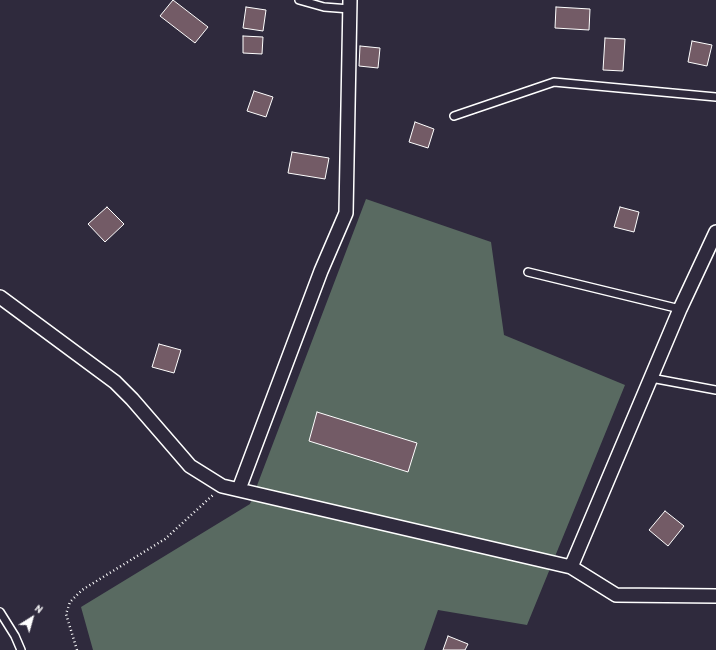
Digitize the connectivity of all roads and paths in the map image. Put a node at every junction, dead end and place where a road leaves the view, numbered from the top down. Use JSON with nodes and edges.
{"nodes":[{"id":1,"x":299,"y":0,"type":"edge"},
{"id":2,"x":350,"y":4,"type":"edge"},
{"id":3,"x":716,"y":97,"type":"edge"},
{"id":4,"x":454,"y":116,"type":"dead end"},
{"id":5,"x":716,"y":232,"type":"edge"},
{"id":6,"x":528,"y":272,"type":"dead end"},
{"id":7,"x":0,"y":298,"type":"edge"},
{"id":8,"x":680,"y":309,"type":"junction"},
{"id":9,"x":650,"y":378,"type":"junction"},
{"id":10,"x":716,"y":390,"type":"edge"},
{"id":11,"x":222,"y":486,"type":"junction"},
{"id":12,"x":239,"y":489,"type":"junction"},
{"id":13,"x":571,"y":567,"type":"junction"},
{"id":14,"x":716,"y":596,"type":"edge"},
{"id":15,"x":0,"y":612,"type":"edge"},
{"id":16,"x":21,"y":650,"type":"edge"},
{"id":17,"x":77,"y":650,"type":"edge"}],
"edges":[{"from":1,"to":2,"type":"lane"},
{"from":2,"to":12,"type":"street"},
{"from":3,"to":4,"type":"lane"},
{"from":5,"to":8,"type":"street"},
{"from":6,"to":8,"type":"lane"},
{"from":7,"to":11,"type":"street"},
{"from":8,"to":9,"type":"street"},
{"from":9,"to":10,"type":"lane"},
{"from":9,"to":13,"type":"street"},
{"from":11,"to":12,"type":"street"},
{"from":11,"to":17,"type":"path"},
{"from":12,"to":13,"type":"street"},
{"from":13,"to":14,"type":"street"},
{"from":15,"to":16,"type":"lane"}]}
